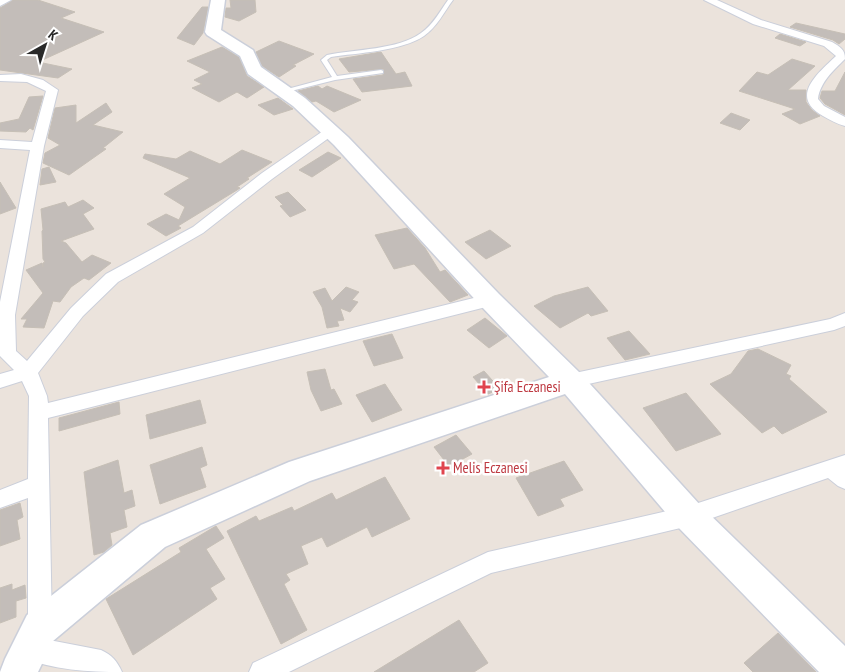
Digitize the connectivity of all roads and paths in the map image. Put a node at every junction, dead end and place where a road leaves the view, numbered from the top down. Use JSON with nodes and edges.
{"nodes":[{"id":1,"x":6,"y":0,"type":"edge"},
{"id":2,"x":218,"y":0,"type":"edge"},
{"id":3,"x":451,"y":0,"type":"edge"},
{"id":4,"x":709,"y":0,"type":"edge"},
{"id":5,"x":0,"y":3,"type":"edge"},
{"id":6,"x":381,"y":72,"type":"dead end"},
{"id":7,"x":0,"y":78,"type":"edge"},
{"id":8,"x":335,"y":78,"type":"junction"},
{"id":9,"x":283,"y":91,"type":"junction"},
{"id":10,"x":845,"y":122,"type":"edge"},
{"id":11,"x":331,"y":132,"type":"junction"},
{"id":12,"x":0,"y":144,"type":"edge"},
{"id":13,"x":37,"y":146,"type":"junction"},
{"id":14,"x":490,"y":300,"type":"junction"},
{"id":15,"x":841,"y":325,"type":"edge"},
{"id":16,"x":28,"y":372,"type":"junction"},
{"id":17,"x":0,"y":381,"type":"edge"},
{"id":18,"x":570,"y":382,"type":"junction"},
{"id":19,"x":38,"y":413,"type":"junction"},
{"id":20,"x":840,"y":471,"type":"edge"},
{"id":21,"x":38,"y":486,"type":"junction"},
{"id":22,"x":0,"y":498,"type":"edge"},
{"id":23,"x":689,"y":516,"type":"junction"},
{"id":24,"x":29,"y":649,"type":"edge"},
{"id":25,"x":109,"y":672,"type":"edge"},
{"id":26,"x":262,"y":672,"type":"edge"},
{"id":27,"x":845,"y":672,"type":"edge"}],
"edges":[{"from":1,"to":5,"type":"street"},
{"from":2,"to":9,"type":"street"},
{"from":3,"to":8,"type":"lane"},
{"from":4,"to":10,"type":"street"},
{"from":6,"to":8,"type":"lane"},
{"from":7,"to":13,"type":"street"},
{"from":8,"to":9,"type":"lane"},
{"from":9,"to":11,"type":"street"},
{"from":11,"to":14,"type":"street"},
{"from":11,"to":16,"type":"street"},
{"from":12,"to":13,"type":"street"},
{"from":13,"to":16,"type":"street"},
{"from":14,"to":18,"type":"street"},
{"from":14,"to":19,"type":"street"},
{"from":15,"to":18,"type":"street"},
{"from":16,"to":17,"type":"street"},
{"from":16,"to":19,"type":"street"},
{"from":18,"to":23,"type":"street"},
{"from":18,"to":24,"type":"street"},
{"from":19,"to":21,"type":"street"},
{"from":20,"to":23,"type":"street"},
{"from":21,"to":22,"type":"street"},
{"from":21,"to":24,"type":"street"},
{"from":23,"to":26,"type":"street"},
{"from":23,"to":27,"type":"street"},
{"from":24,"to":25,"type":"street"}]}
